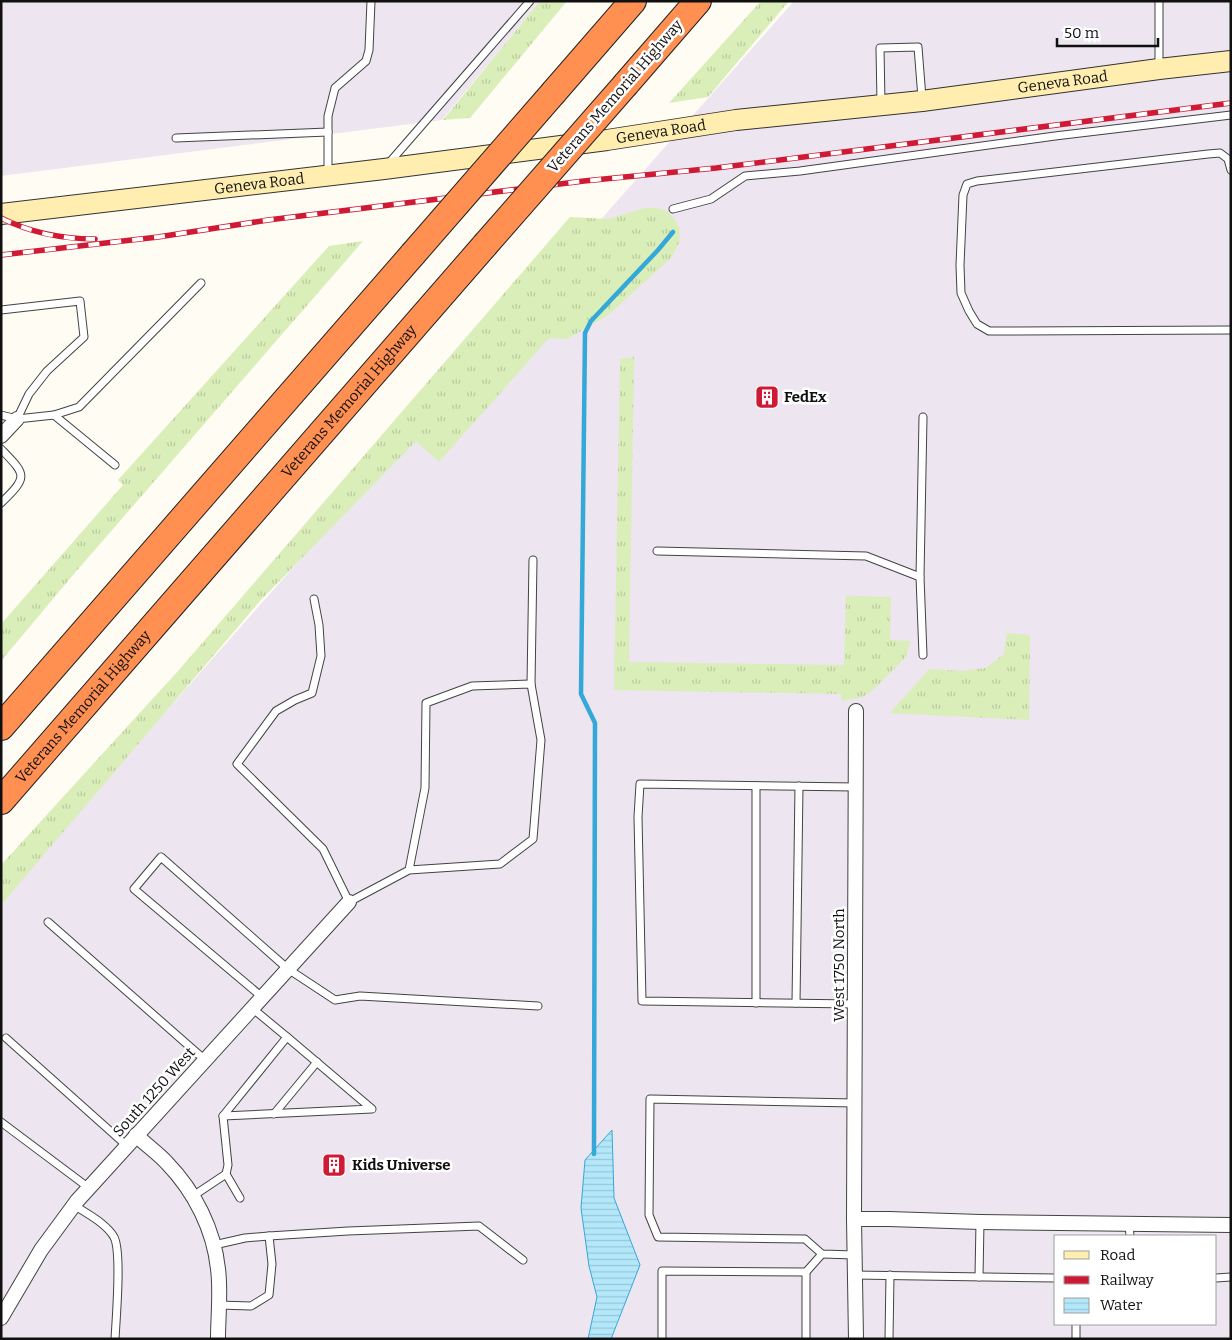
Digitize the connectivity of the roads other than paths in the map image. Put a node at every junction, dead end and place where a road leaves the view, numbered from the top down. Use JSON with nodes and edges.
{"nodes":[{"id":1,"x":371,"y":1,"type":"edge"},
{"id":2,"x":530,"y":1,"type":"edge"},
{"id":3,"x":633,"y":1,"type":"edge"},
{"id":4,"x":698,"y":1,"type":"edge"},
{"id":5,"x":1159,"y":1,"type":"edge"},
{"id":6,"x":1231,"y":61,"type":"edge"},
{"id":7,"x":1159,"y":69,"type":"junction"},
{"id":8,"x":922,"y":101,"type":"junction"},
{"id":9,"x":881,"y":106,"type":"junction"},
{"id":10,"x":1231,"y":115,"type":"edge"},
{"id":11,"x":328,"y":132,"type":"junction"},
{"id":12,"x":176,"y":138,"type":"dead end"},
{"id":13,"x":384,"y":169,"type":"junction"},
{"id":14,"x":1231,"y":170,"type":"edge"},
{"id":15,"x":328,"y":176,"type":"junction"},
{"id":16,"x":673,"y":209,"type":"dead end"},
{"id":17,"x":1,"y":214,"type":"edge"},
{"id":18,"x":201,"y":283,"type":"dead end"},
{"id":19,"x":1,"y":310,"type":"edge"},
{"id":20,"x":1231,"y":330,"type":"edge"},
{"id":21,"x":54,"y":415,"type":"junction"},
{"id":22,"x":1,"y":416,"type":"edge"},
{"id":23,"x":922,"y":417,"type":"dead end"},
{"id":24,"x":17,"y":419,"type":"junction"},
{"id":25,"x":1,"y":436,"type":"edge"},
{"id":26,"x":1,"y":449,"type":"edge"},
{"id":27,"x":115,"y":464,"type":"dead end"},
{"id":28,"x":1,"y":503,"type":"edge"},
{"id":29,"x":657,"y":551,"type":"dead end"},
{"id":30,"x":533,"y":560,"type":"dead end"},
{"id":31,"x":920,"y":577,"type":"junction"},
{"id":32,"x":314,"y":599,"type":"dead end"},
{"id":33,"x":923,"y":655,"type":"dead end"},
{"id":34,"x":531,"y":684,"type":"junction"},
{"id":35,"x":856,"y":711,"type":"dead end"},
{"id":36,"x":1,"y":727,"type":"edge"},
{"id":37,"x":756,"y":786,"type":"junction"},
{"id":38,"x":799,"y":786,"type":"junction"},
{"id":39,"x":855,"y":787,"type":"junction"},
{"id":40,"x":1,"y":801,"type":"edge"},
{"id":41,"x":409,"y":870,"type":"junction"},
{"id":42,"x":349,"y":902,"type":"junction"},
{"id":43,"x":48,"y":922,"type":"dead end"},
{"id":44,"x":288,"y":968,"type":"junction"},
{"id":45,"x":262,"y":997,"type":"junction"},
{"id":46,"x":756,"y":1003,"type":"junction"},
{"id":47,"x":796,"y":1004,"type":"junction"},
{"id":48,"x":855,"y":1004,"type":"junction"},
{"id":49,"x":538,"y":1006,"type":"dead end"},
{"id":50,"x":252,"y":1008,"type":"junction"},
{"id":51,"x":287,"y":1037,"type":"junction"},
{"id":52,"x":6,"y":1038,"type":"dead end"},
{"id":53,"x":205,"y":1060,"type":"junction"},
{"id":54,"x":317,"y":1062,"type":"junction"},
{"id":55,"x":855,"y":1103,"type":"junction"},
{"id":56,"x":274,"y":1114,"type":"junction"},
{"id":57,"x":224,"y":1116,"type":"junction"},
{"id":58,"x":1,"y":1122,"type":"edge"},
{"id":59,"x":131,"y":1140,"type":"junction"},
{"id":60,"x":226,"y":1174,"type":"junction"},
{"id":61,"x":89,"y":1188,"type":"junction"},
{"id":62,"x":193,"y":1196,"type":"junction"},
{"id":63,"x":240,"y":1198,"type":"dead end"},
{"id":64,"x":74,"y":1205,"type":"junction"},
{"id":65,"x":854,"y":1219,"type":"junction"},
{"id":66,"x":980,"y":1222,"type":"junction"},
{"id":67,"x":1231,"y":1225,"type":"edge"},
{"id":68,"x":1130,"y":1230,"type":"edge"},
{"id":69,"x":269,"y":1236,"type":"junction"},
{"id":70,"x":214,"y":1245,"type":"junction"},
{"id":71,"x":822,"y":1254,"type":"junction"},
{"id":72,"x":855,"y":1255,"type":"junction"},
{"id":73,"x":523,"y":1260,"type":"dead end"},
{"id":74,"x":806,"y":1272,"type":"junction"},
{"id":75,"x":854,"y":1275,"type":"junction"},
{"id":76,"x":890,"y":1275,"type":"junction"},
{"id":77,"x":979,"y":1277,"type":"junction"},
{"id":78,"x":1231,"y":1277,"type":"edge"},
{"id":79,"x":1054,"y":1278,"type":"edge"},
{"id":80,"x":1217,"y":1278,"type":"edge"},
{"id":81,"x":218,"y":1305,"type":"junction"},
{"id":82,"x":1,"y":1318,"type":"edge"},
{"id":83,"x":1076,"y":1325,"type":"edge"},
{"id":84,"x":115,"y":1339,"type":"edge"},
{"id":85,"x":218,"y":1339,"type":"edge"},
{"id":86,"x":662,"y":1339,"type":"edge"},
{"id":87,"x":806,"y":1339,"type":"edge"},
{"id":88,"x":856,"y":1339,"type":"edge"},
{"id":89,"x":889,"y":1339,"type":"edge"},
{"id":90,"x":1076,"y":1339,"type":"edge"}],
"edges":[{"from":1,"to":11,"type":"lane"},
{"from":2,"to":13,"type":"lane"},
{"from":3,"to":36,"type":"highway","bridge":true},
{"from":4,"to":40,"type":"highway","name":"Veterans Memorial Highway","bridge":true},
{"from":5,"to":7,"type":"lane"},
{"from":6,"to":7,"type":"main road","name":"Geneva Road"},
{"from":7,"to":8,"type":"main road","name":"Geneva Road"},
{"from":8,"to":9,"type":"main road","name":"Geneva Road"},
{"from":8,"to":9,"type":"lane"},
{"from":9,"to":13,"type":"main road","name":"Geneva Road"},
{"from":10,"to":16,"type":"lane"},
{"from":11,"to":12,"type":"lane"},
{"from":11,"to":15,"type":"lane"},
{"from":13,"to":15,"type":"main road","name":"Geneva Road"},
{"from":14,"to":20,"type":"lane"},
{"from":15,"to":17,"type":"main road","name":"Geneva Road"},
{"from":18,"to":21,"type":"lane"},
{"from":19,"to":24,"type":"lane"},
{"from":21,"to":24,"type":"lane"},
{"from":21,"to":27,"type":"lane"},
{"from":22,"to":24,"type":"lane"},
{"from":23,"to":31,"type":"lane"},
{"from":24,"to":25,"type":"street"},
{"from":26,"to":28,"type":"lane"},
{"from":29,"to":31,"type":"lane"},
{"from":30,"to":34,"type":"lane"},
{"from":31,"to":33,"type":"lane"},
{"from":32,"to":42,"type":"lane"},
{"from":34,"to":41,"type":"lane"},
{"from":34,"to":41,"type":"lane"},
{"from":35,"to":39,"type":"street","name":"West 1750 North"},
{"from":37,"to":38,"type":"lane"},
{"from":37,"to":46,"type":"lane"},
{"from":37,"to":46,"type":"lane"},
{"from":38,"to":39,"type":"lane"},
{"from":38,"to":47,"type":"lane"},
{"from":39,"to":48,"type":"street","name":"West 1750 North"},
{"from":41,"to":42,"type":"lane"},
{"from":42,"to":44,"type":"street","name":"South 1250 West"},
{"from":43,"to":53,"type":"lane"},
{"from":44,"to":45,"type":"street","name":"South 1250 West"},
{"from":44,"to":45,"type":"lane"},
{"from":44,"to":49,"type":"lane"},
{"from":45,"to":50,"type":"street","name":"South 1250 West"},
{"from":46,"to":47,"type":"lane"},
{"from":47,"to":48,"type":"lane"},
{"from":48,"to":55,"type":"street","name":"West 1750 North"},
{"from":50,"to":51,"type":"lane"},
{"from":50,"to":53,"type":"street","name":"South 1250 West"},
{"from":51,"to":54,"type":"lane"},
{"from":51,"to":57,"type":"lane"},
{"from":52,"to":59,"type":"lane"},
{"from":53,"to":59,"type":"street","name":"South 1250 West"},
{"from":54,"to":56,"type":"lane"},
{"from":54,"to":56,"type":"lane"},
{"from":55,"to":65,"type":"street","name":"West 1750 North"},
{"from":55,"to":71,"type":"lane"},
{"from":56,"to":57,"type":"lane"},
{"from":57,"to":60,"type":"lane"},
{"from":58,"to":61,"type":"lane"},
{"from":59,"to":61,"type":"street","name":"South 1250 West"},
{"from":59,"to":62,"type":"street"},
{"from":60,"to":62,"type":"lane"},
{"from":60,"to":63,"type":"lane"},
{"from":61,"to":64,"type":"street","name":"South 1250 West"},
{"from":62,"to":70,"type":"street"},
{"from":64,"to":82,"type":"street","name":"South 1250 West"},
{"from":64,"to":84,"type":"lane"},
{"from":65,"to":66,"type":"street"},
{"from":65,"to":72,"type":"street","name":"West 1750 North"},
{"from":66,"to":68,"type":"street"},
{"from":66,"to":77,"type":"lane"},
{"from":67,"to":68,"type":"street"},
{"from":69,"to":70,"type":"lane"},
{"from":69,"to":73,"type":"lane"},
{"from":69,"to":81,"type":"lane"},
{"from":70,"to":81,"type":"street"},
{"from":71,"to":72,"type":"lane"},
{"from":71,"to":74,"type":"lane"},
{"from":72,"to":75,"type":"street","name":"West 1750 North"},
{"from":74,"to":86,"type":"lane"},
{"from":74,"to":87,"type":"lane"},
{"from":75,"to":76,"type":"lane"},
{"from":75,"to":88,"type":"street","name":"West 1750 North"},
{"from":76,"to":77,"type":"lane"},
{"from":76,"to":89,"type":"lane"},
{"from":77,"to":79,"type":"lane"},
{"from":78,"to":80,"type":"lane"},
{"from":81,"to":85,"type":"street"},
{"from":83,"to":90,"type":"lane"}]}
